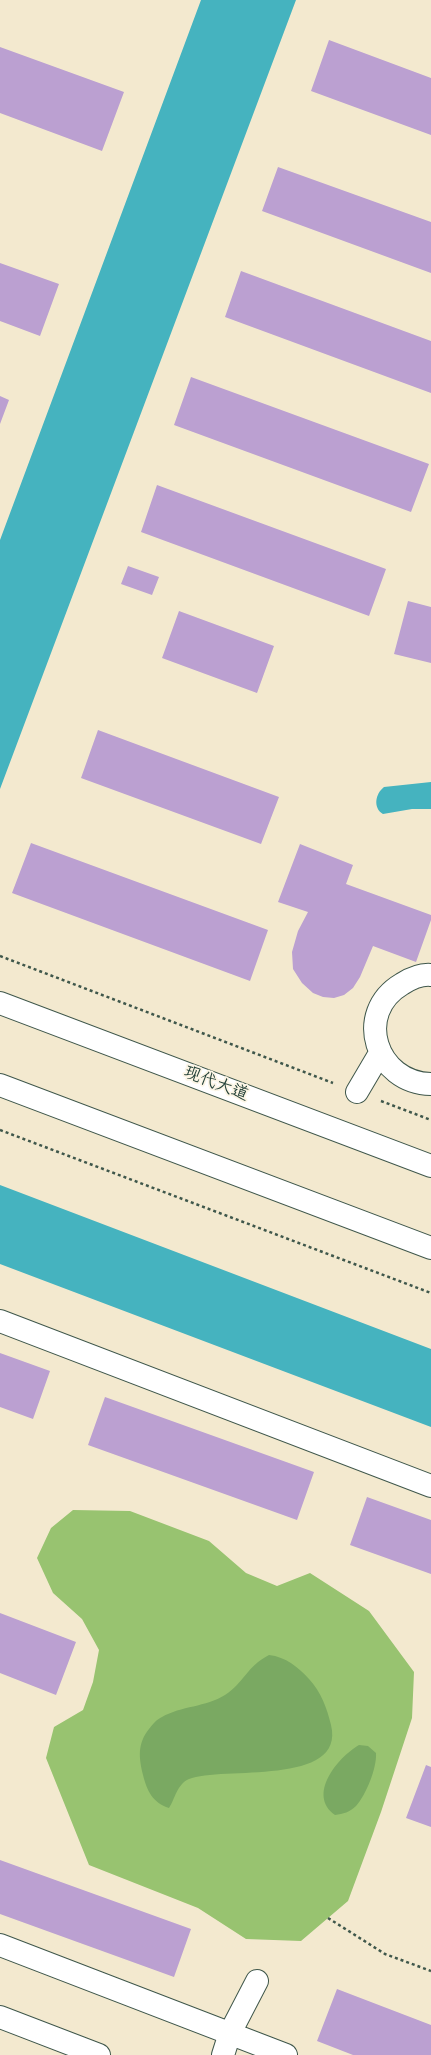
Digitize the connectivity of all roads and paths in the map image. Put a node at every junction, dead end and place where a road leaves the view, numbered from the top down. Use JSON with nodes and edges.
{"nodes":[{"id":1,"x":0,"y":956,"type":"edge"},
{"id":2,"x":431,"y":975,"type":"edge"},
{"id":3,"x":0,"y":1003,"type":"edge"},
{"id":4,"x":380,"y":1053,"type":"junction"},
{"id":5,"x":431,"y":1084,"type":"edge"},
{"id":6,"x":0,"y":1085,"type":"edge"},
{"id":7,"x":356,"y":1092,"type":"junction"},
{"id":8,"x":431,"y":1120,"type":"edge"},
{"id":9,"x":0,"y":1130,"type":"edge"},
{"id":10,"x":431,"y":1166,"type":"edge"},
{"id":11,"x":431,"y":1248,"type":"edge"},
{"id":12,"x":431,"y":1293,"type":"edge"},
{"id":13,"x":0,"y":1321,"type":"edge"},
{"id":14,"x":431,"y":1486,"type":"edge"},
{"id":15,"x":328,"y":1918,"type":"dead end"},
{"id":16,"x":0,"y":1945,"type":"edge"},
{"id":17,"x":431,"y":1971,"type":"edge"},
{"id":18,"x":257,"y":1981,"type":"dead end"},
{"id":19,"x":0,"y":2017,"type":"edge"},
{"id":20,"x":230,"y":2033,"type":"junction"},
{"id":21,"x":99,"y":2055,"type":"edge"},
{"id":22,"x":223,"y":2055,"type":"edge"},
{"id":23,"x":286,"y":2055,"type":"edge"}],
"edges":[{"from":1,"to":7,"type":"path"},
{"from":2,"to":4,"type":"main road"},
{"from":3,"to":10,"type":"main road","name":"现代大道"},
{"from":4,"to":5,"type":"main road"},
{"from":4,"to":7,"type":"main road"},
{"from":6,"to":11,"type":"main road"},
{"from":7,"to":8,"type":"path"},
{"from":9,"to":12,"type":"path"},
{"from":13,"to":14,"type":"main road"},
{"from":15,"to":17,"type":"path"},
{"from":16,"to":20,"type":"main road"},
{"from":18,"to":20,"type":"main road"},
{"from":19,"to":21,"type":"main road"},
{"from":20,"to":22,"type":"main road"},
{"from":20,"to":23,"type":"main road"}]}
